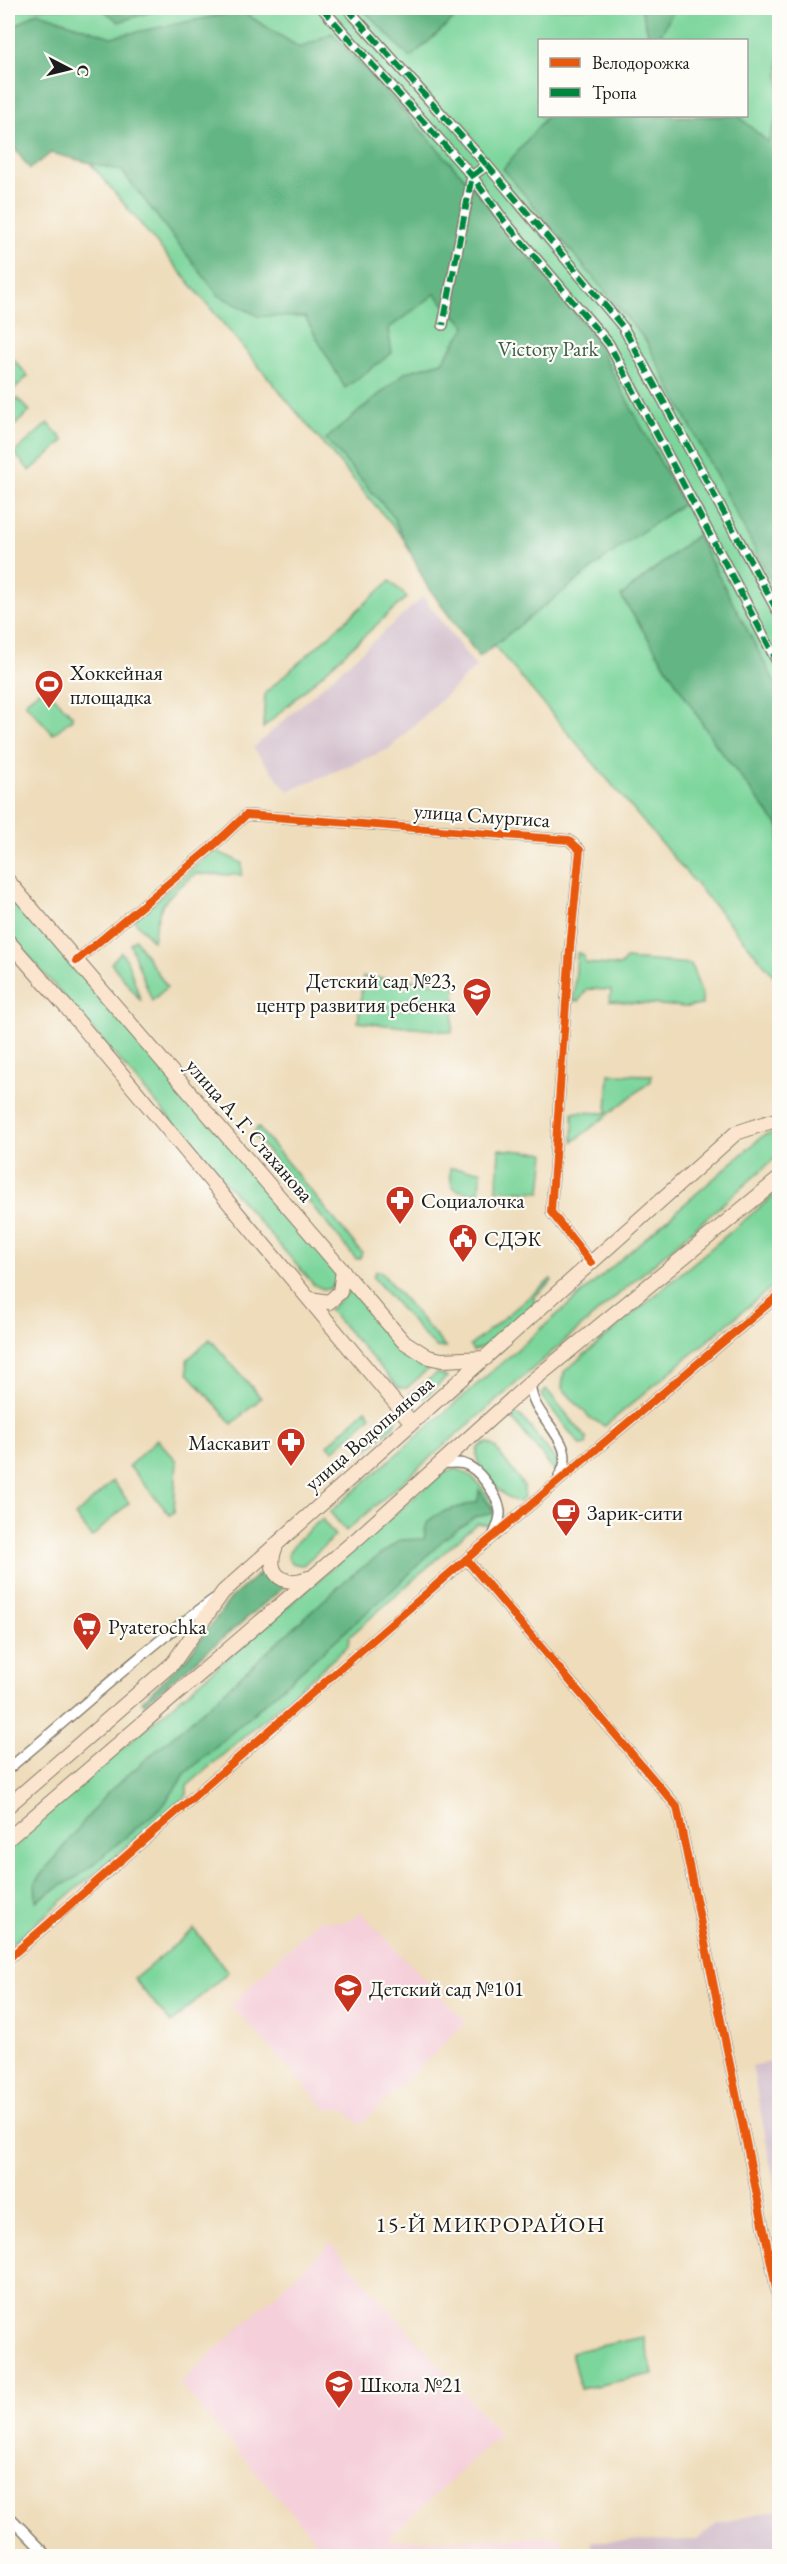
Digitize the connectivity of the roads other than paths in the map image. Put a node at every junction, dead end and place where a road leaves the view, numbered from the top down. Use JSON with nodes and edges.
{"nodes":[{"id":1,"x":322,"y":8,"type":"edge"},
{"id":2,"x":347,"y":8,"type":"edge"},
{"id":3,"x":487,"y":165,"type":"junction"},
{"id":4,"x":472,"y":176,"type":"junction"},
{"id":5,"x":443,"y":325,"type":"dead end"},
{"id":6,"x":780,"y":616,"type":"edge"},
{"id":7,"x":780,"y":667,"type":"edge"},
{"id":8,"x":8,"y":881,"type":"edge"},
{"id":9,"x":8,"y":941,"type":"edge"},
{"id":10,"x":76,"y":961,"type":"junction"},
{"id":11,"x":780,"y":1124,"type":"edge"},
{"id":12,"x":779,"y":1177,"type":"edge"},
{"id":13,"x":591,"y":1263,"type":"junction"},
{"id":14,"x":343,"y":1270,"type":"junction"},
{"id":15,"x":780,"y":1294,"type":"edge"},
{"id":16,"x":310,"y":1299,"type":"junction"},
{"id":17,"x":486,"y":1358,"type":"junction"},
{"id":18,"x":531,"y":1383,"type":"junction"},
{"id":19,"x":412,"y":1423,"type":"junction"},
{"id":20,"x":440,"y":1463,"type":"junction"},
{"id":21,"x":552,"y":1485,"type":"junction"},
{"id":22,"x":493,"y":1536,"type":"junction"},
{"id":23,"x":277,"y":1544,"type":"junction"},
{"id":24,"x":466,"y":1559,"type":"junction"},
{"id":25,"x":312,"y":1577,"type":"junction"},
{"id":26,"x":222,"y":1592,"type":"junction"},
{"id":27,"x":8,"y":1768,"type":"edge"},
{"id":28,"x":8,"y":1806,"type":"edge"},
{"id":29,"x":8,"y":1839,"type":"edge"},
{"id":30,"x":8,"y":1959,"type":"edge"},
{"id":31,"x":780,"y":2315,"type":"edge"},
{"id":32,"x":8,"y":2515,"type":"edge"},
{"id":33,"x":48,"y":2556,"type":"edge"}],
"edges":[{"from":1,"to":4,"type":"street"},
{"from":2,"to":3,"type":"street"},
{"from":3,"to":4,"type":"street"},
{"from":3,"to":6,"type":"street"},
{"from":4,"to":5,"type":"street"},
{"from":4,"to":7,"type":"street"},
{"from":8,"to":10,"type":"main road","name":"улица А. Г. Стаханова"},
{"from":9,"to":16,"type":"main road"},
{"from":10,"to":13,"type":"street","name":"улица Смургиса"},
{"from":10,"to":14,"type":"main road","name":"улица А. Г. Стаханова"},
{"from":11,"to":13,"type":"main road","name":"улица Водопьянова"},
{"from":12,"to":18,"type":"main road"},
{"from":13,"to":17,"type":"main road","name":"улица Водопьянова"},
{"from":14,"to":16,"type":"main road"},
{"from":14,"to":17,"type":"main road","name":"улица А. Г. Стаханова"},
{"from":15,"to":21,"type":"street"},
{"from":16,"to":19,"type":"main road"},
{"from":17,"to":19,"type":"main road","name":"улица Водопьянова"},
{"from":18,"to":20,"type":"main road"},
{"from":18,"to":21,"type":"street"},
{"from":19,"to":23,"type":"main road","name":"улица Водопьянова"},
{"from":20,"to":22,"type":"street"},
{"from":20,"to":25,"type":"main road"},
{"from":21,"to":22,"type":"street"},
{"from":22,"to":24,"type":"street"},
{"from":23,"to":25,"type":"main road"},
{"from":23,"to":26,"type":"main road","name":"улица Водопьянова"},
{"from":24,"to":30,"type":"street"},
{"from":24,"to":31,"type":"street"},
{"from":25,"to":29,"type":"main road"},
{"from":26,"to":27,"type":"street"},
{"from":26,"to":28,"type":"main road","name":"улица Водопьянова"},
{"from":32,"to":33,"type":"street"}]}
